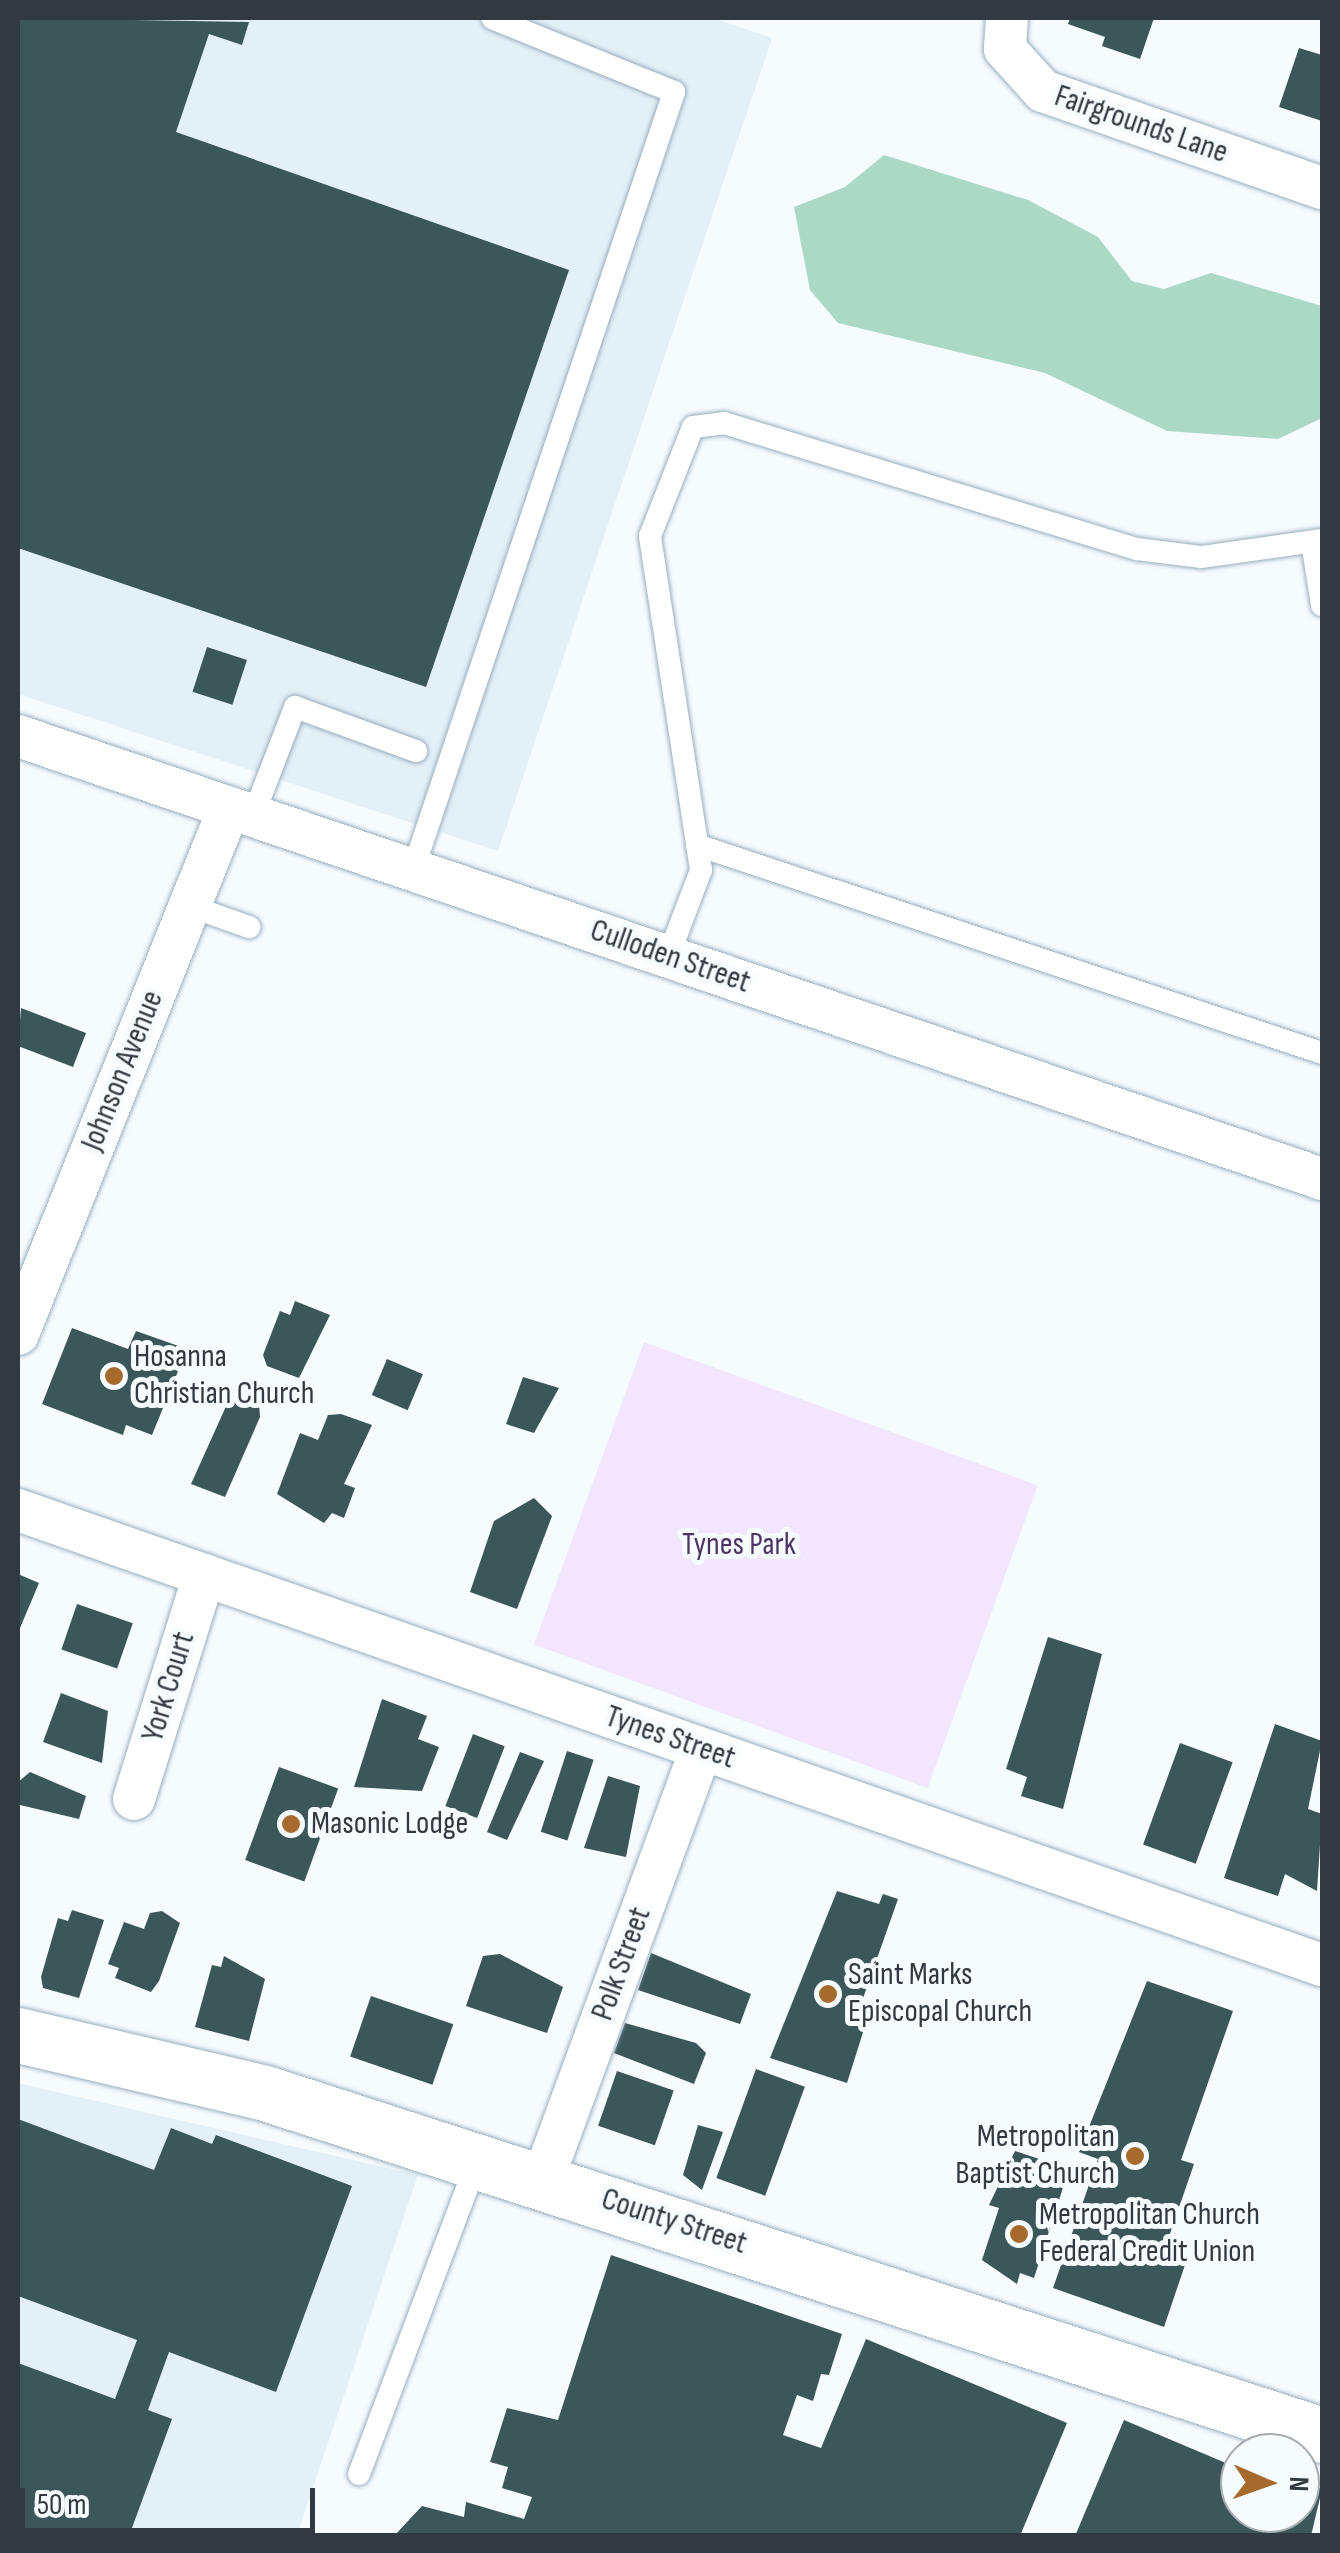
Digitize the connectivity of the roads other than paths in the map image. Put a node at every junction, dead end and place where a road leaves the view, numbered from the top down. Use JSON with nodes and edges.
{"nodes":[{"id":1,"x":492,"y":18,"type":"edge"},
{"id":2,"x":1007,"y":18,"type":"edge"},
{"id":3,"x":1322,"y":188,"type":"edge"},
{"id":4,"x":1317,"y":541,"type":"edge"},
{"id":5,"x":1322,"y":606,"type":"edge"},
{"id":6,"x":18,"y":736,"type":"edge"},
{"id":7,"x":416,"y":751,"type":"dead end"},
{"id":8,"x":241,"y":812,"type":"junction"},
{"id":9,"x":697,"y":845,"type":"junction"},
{"id":10,"x":413,"y":870,"type":"junction"},
{"id":11,"x":190,"y":906,"type":"junction"},
{"id":12,"x":248,"y":927,"type":"dead end"},
{"id":13,"x":668,"y":956,"type":"junction"},
{"id":14,"x":1322,"y":1053,"type":"edge"},
{"id":15,"x":1322,"y":1179,"type":"edge"},
{"id":16,"x":18,"y":1334,"type":"edge"},
{"id":17,"x":18,"y":1510,"type":"edge"},
{"id":18,"x":204,"y":1575,"type":"junction"},
{"id":19,"x":701,"y":1749,"type":"junction"},
{"id":20,"x":134,"y":1799,"type":"dead end"},
{"id":21,"x":1322,"y":1965,"type":"edge"},
{"id":22,"x":18,"y":2035,"type":"edge"},
{"id":23,"x":478,"y":2159,"type":"junction"},
{"id":24,"x":543,"y":2179,"type":"junction"},
{"id":25,"x":1322,"y":2435,"type":"edge"},
{"id":26,"x":359,"y":2474,"type":"dead end"}],
"edges":[{"from":1,"to":10,"type":"lane"},
{"from":2,"to":3,"type":"street","name":"Fairgrounds Lane"},
{"from":4,"to":5,"type":"lane"},
{"from":4,"to":9,"type":"lane"},
{"from":6,"to":8,"type":"street","name":"Culloden Street"},
{"from":7,"to":8,"type":"lane"},
{"from":8,"to":10,"type":"street","name":"Culloden Street"},
{"from":8,"to":11,"type":"street","name":"Johnson Avenue"},
{"from":9,"to":13,"type":"lane"},
{"from":9,"to":14,"type":"lane"},
{"from":10,"to":13,"type":"street","name":"Culloden Street"},
{"from":11,"to":12,"type":"lane"},
{"from":11,"to":16,"type":"street","name":"Johnson Avenue"},
{"from":13,"to":15,"type":"street","name":"Culloden Street"},
{"from":17,"to":18,"type":"street","name":"Tynes Street"},
{"from":18,"to":19,"type":"street","name":"Tynes Street"},
{"from":18,"to":20,"type":"street","name":"York Court"},
{"from":19,"to":21,"type":"street","name":"Tynes Street"},
{"from":19,"to":24,"type":"street","name":"Polk Street"},
{"from":22,"to":23,"type":"street","name":"County Street"},
{"from":23,"to":24,"type":"street","name":"County Street"},
{"from":23,"to":26,"type":"lane"},
{"from":24,"to":25,"type":"street","name":"County Street"}]}
